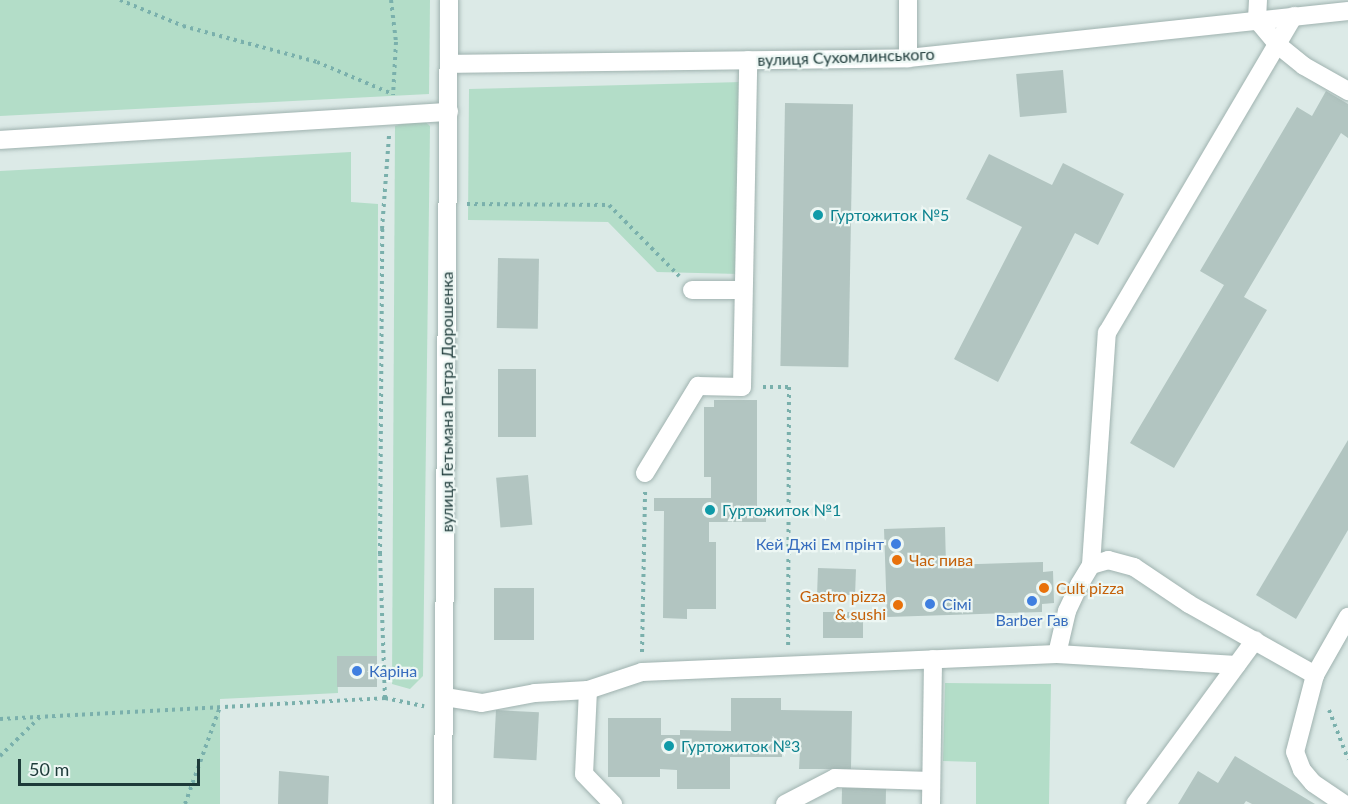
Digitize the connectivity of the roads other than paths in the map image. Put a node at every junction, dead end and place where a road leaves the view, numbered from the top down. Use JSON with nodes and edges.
{"nodes":[{"id":1,"x":449,"y":0,"type":"edge"},
{"id":2,"x":908,"y":0,"type":"edge"},
{"id":3,"x":1258,"y":0,"type":"edge"},
{"id":4,"x":1348,"y":11,"type":"edge"},
{"id":5,"x":1294,"y":16,"type":"junction"},
{"id":6,"x":1257,"y":20,"type":"junction"},
{"id":7,"x":1278,"y":45,"type":"junction"},
{"id":8,"x":908,"y":58,"type":"junction"},
{"id":9,"x":748,"y":60,"type":"junction"},
{"id":10,"x":449,"y":64,"type":"junction"},
{"id":11,"x":1348,"y":91,"type":"edge"},
{"id":12,"x":449,"y":112,"type":"junction"},
{"id":13,"x":0,"y":141,"type":"edge"},
{"id":14,"x":692,"y":290,"type":"road end"},
{"id":15,"x":743,"y":290,"type":"junction"},
{"id":16,"x":645,"y":473,"type":"road end"},
{"id":17,"x":1091,"y":566,"type":"junction"},
{"id":18,"x":1348,"y":617,"type":"edge"},
{"id":19,"x":1255,"y":640,"type":"junction"},
{"id":20,"x":1057,"y":654,"type":"junction"},
{"id":21,"x":933,"y":659,"type":"junction"},
{"id":22,"x":1237,"y":665,"type":"junction"},
{"id":23,"x":1315,"y":675,"type":"junction"},
{"id":24,"x":588,"y":690,"type":"junction"},
{"id":25,"x":445,"y":697,"type":"junction"},
{"id":26,"x":931,"y":781,"type":"junction"},
{"id":27,"x":443,"y":804,"type":"edge"},
{"id":28,"x":613,"y":804,"type":"edge"},
{"id":29,"x":785,"y":804,"type":"edge"},
{"id":30,"x":931,"y":804,"type":"edge"},
{"id":31,"x":1135,"y":804,"type":"edge"},
{"id":32,"x":1344,"y":804,"type":"edge"}],
"edges":[{"from":1,"to":10,"type":"street","name":"вулиця Гетьмана Петра Дорошенка"},
{"from":2,"to":8,"type":"street"},
{"from":3,"to":6,"type":"street"},
{"from":4,"to":5,"type":"street","name":"вулиця Сухомлинського"},
{"from":5,"to":6,"type":"street","name":"вулиця Сухомлинського"},
{"from":5,"to":7,"type":"street"},
{"from":6,"to":7,"type":"street"},
{"from":6,"to":8,"type":"street","name":"вулиця Сухомлинського"},
{"from":7,"to":11,"type":"street"},
{"from":7,"to":17,"type":"street"},
{"from":8,"to":9,"type":"street","name":"вулиця Сухомлинського"},
{"from":9,"to":10,"type":"street","name":"вулиця Сухомлинського"},
{"from":9,"to":15,"type":"street"},
{"from":10,"to":12,"type":"street","name":"вулиця Гетьмана Петра Дорошенка"},
{"from":12,"to":13,"type":"street"},
{"from":12,"to":25,"type":"street","name":"вулиця Гетьмана Петра Дорошенка"},
{"from":14,"to":15,"type":"street"},
{"from":15,"to":16,"type":"street"},
{"from":17,"to":19,"type":"street"},
{"from":17,"to":20,"type":"street"},
{"from":18,"to":23,"type":"street"},
{"from":19,"to":22,"type":"street"},
{"from":19,"to":23,"type":"street"},
{"from":20,"to":21,"type":"street"},
{"from":20,"to":22,"type":"street"},
{"from":21,"to":24,"type":"street"},
{"from":21,"to":26,"type":"street"},
{"from":22,"to":31,"type":"street"},
{"from":23,"to":32,"type":"street"},
{"from":24,"to":25,"type":"street"},
{"from":24,"to":28,"type":"street"},
{"from":25,"to":27,"type":"street","name":"вулиця Гетьмана Петра Дорошенка"},
{"from":26,"to":29,"type":"street"},
{"from":26,"to":30,"type":"street"}]}
